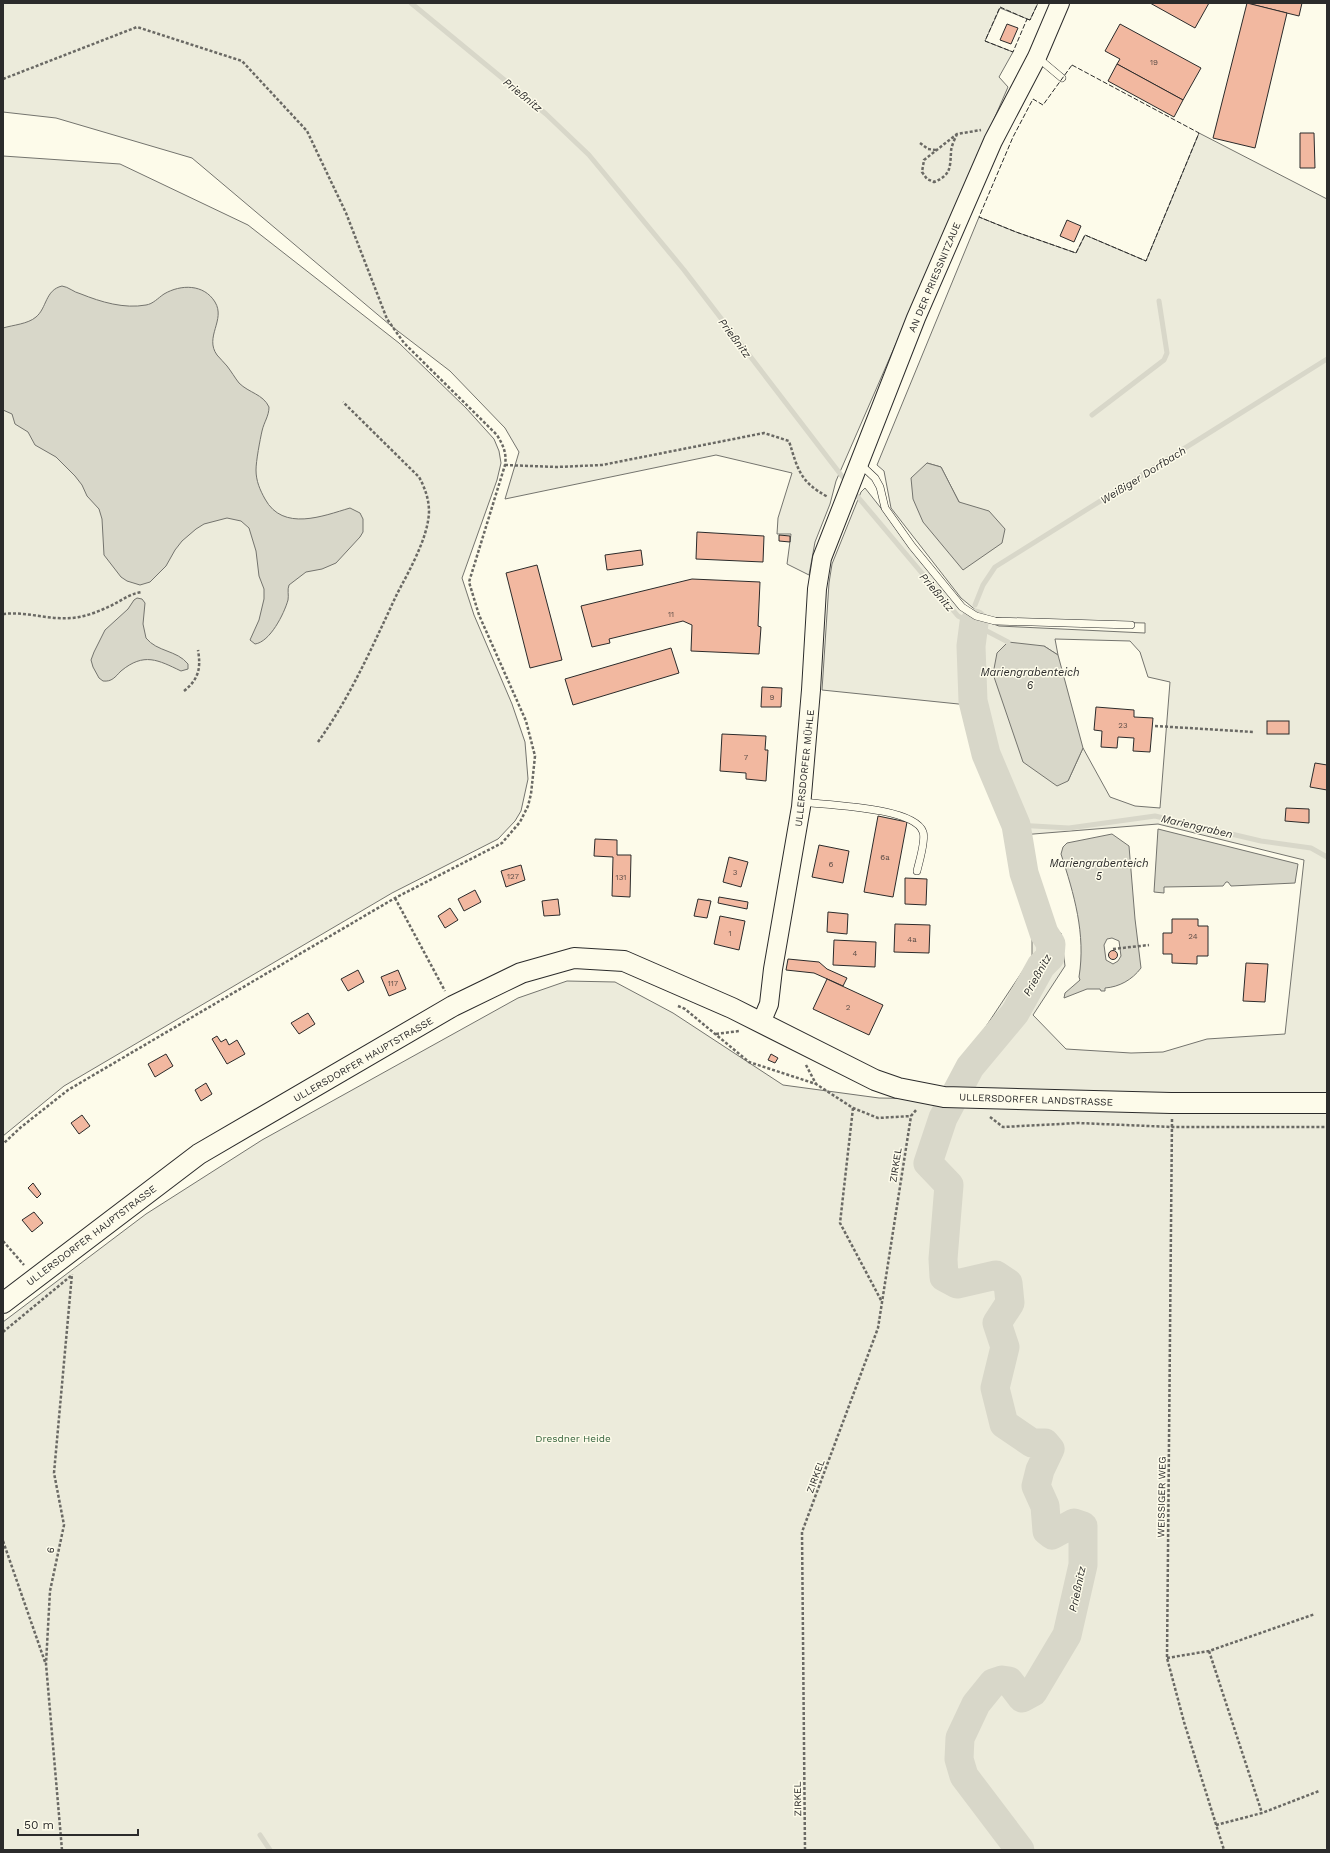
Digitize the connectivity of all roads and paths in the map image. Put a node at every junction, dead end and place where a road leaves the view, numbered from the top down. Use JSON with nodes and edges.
{"nodes":[{"id":1,"x":1060,"y":3,"type":"edge"},
{"id":2,"x":1036,"y":57,"type":"junction"},
{"id":3,"x":1062,"y":78,"type":"dead end"},
{"id":4,"x":3,"y":79,"type":"edge"},
{"id":5,"x":920,"y":143,"type":"dead end"},
{"id":6,"x":936,"y":150,"type":"junction"},
{"id":7,"x":343,"y":402,"type":"dead end"},
{"id":8,"x":505,"y":465,"type":"junction"},
{"id":9,"x":856,"y":470,"type":"junction"},
{"id":10,"x":842,"y":505,"type":"junction"},
{"id":11,"x":822,"y":558,"type":"joint"},
{"id":12,"x":142,"y":592,"type":"dead end"},
{"id":13,"x":3,"y":614,"type":"edge"},
{"id":14,"x":1131,"y":625,"type":"dead end"},
{"id":15,"x":198,"y":650,"type":"dead end"},
{"id":16,"x":184,"y":691,"type":"dead end"},
{"id":17,"x":1155,"y":726,"type":"dead end"},
{"id":18,"x":1254,"y":732,"type":"dead end"},
{"id":19,"x":318,"y":742,"type":"dead end"},
{"id":20,"x":802,"y":802,"type":"junction"},
{"id":21,"x":916,"y":871,"type":"dead end"},
{"id":22,"x":395,"y":898,"type":"junction"},
{"id":23,"x":1149,"y":945,"type":"dead end"},
{"id":24,"x":1113,"y":948,"type":"dead end"},
{"id":25,"x":454,"y":1006,"type":"junction"},
{"id":26,"x":678,"y":1006,"type":"dead end"},
{"id":27,"x":761,"y":1023,"type":"junction"},
{"id":28,"x":973,"y":1096,"type":"junction"},
{"id":29,"x":1327,"y":1103,"type":"edge"},
{"id":30,"x":853,"y":1108,"type":"junction"},
{"id":31,"x":1327,"y":1127,"type":"edge"},
{"id":32,"x":1172,"y":1136,"type":"dead end"},
{"id":33,"x":3,"y":1144,"type":"edge"},
{"id":34,"x":3,"y":1241,"type":"edge"},
{"id":35,"x":65,"y":1255,"type":"junction"},
{"id":36,"x":78,"y":1270,"type":"dead end"},
{"id":37,"x":72,"y":1275,"type":"junction"},
{"id":38,"x":35,"y":1277,"type":"junction"},
{"id":39,"x":882,"y":1302,"type":"junction"},
{"id":40,"x":3,"y":1303,"type":"edge"},
{"id":41,"x":3,"y":1332,"type":"edge"},
{"id":42,"x":3,"y":1541,"type":"edge"},
{"id":43,"x":1315,"y":1614,"type":"dead end"},
{"id":44,"x":1210,"y":1651,"type":"junction"},
{"id":45,"x":1167,"y":1658,"type":"junction"},
{"id":46,"x":46,"y":1664,"type":"junction"},
{"id":47,"x":1320,"y":1792,"type":"dead end"},
{"id":48,"x":1262,"y":1813,"type":"junction"},
{"id":49,"x":1216,"y":1825,"type":"junction"},
{"id":50,"x":62,"y":1850,"type":"edge"},
{"id":51,"x":805,"y":1850,"type":"edge"},
{"id":52,"x":1224,"y":1850,"type":"edge"}],
"edges":[{"from":1,"to":2,"type":"street","name":"AN DER PRIESSNITZAUE"},
{"from":2,"to":3,"type":"lane"},
{"from":2,"to":9,"type":"street","name":"AN DER PRIESSNITZAUE"},
{"from":4,"to":8,"type":"path"},
{"from":5,"to":6,"type":"path"},
{"from":6,"to":6,"type":"path"},
{"from":7,"to":19,"type":"path"},
{"from":8,"to":10,"type":"path"},
{"from":8,"to":22,"type":"path"},
{"from":9,"to":10,"type":"street","name":"AN DER PRIESSNITZAUE"},
{"from":9,"to":14,"type":"lane"},
{"from":10,"to":11,"type":"street","name":"AN DER PRIESSNITZAUE"},
{"from":11,"to":20,"type":"street","name":"ULLERSDORFER MÜHLE"},
{"from":12,"to":13,"type":"path"},
{"from":15,"to":16,"type":"path"},
{"from":17,"to":18,"type":"path"},
{"from":20,"to":21,"type":"lane"},
{"from":20,"to":27,"type":"street","name":"ULLERSDORFER MÜHLE"},
{"from":22,"to":25,"type":"path"},
{"from":22,"to":33,"type":"path"},
{"from":23,"to":24,"type":"path"},
{"from":25,"to":27,"type":"main road","name":"ULLERSDORFER HAUPTSTRASSE"},
{"from":25,"to":35,"type":"main road","name":"ULLERSDORFER HAUPTSTRASSE"},
{"from":26,"to":30,"type":"path"},
{"from":27,"to":28,"type":"main road","name":"ULLERSDORFER LANDSTRASSE"},
{"from":28,"to":29,"type":"main road","name":"ULLERSDORFER LANDSTRASSE"},
{"from":28,"to":31,"type":"path"},
{"from":30,"to":39,"type":"path"},
{"from":30,"to":39,"type":"path","name":"ZIRKEL"},
{"from":32,"to":45,"type":"path","name":"WEISSIGER WEG"},
{"from":34,"to":38,"type":"path"},
{"from":35,"to":37,"type":"path","name":"6"},
{"from":35,"to":38,"type":"main road","name":"ULLERSDORFER HAUPTSTRASSE"},
{"from":36,"to":37,"type":"path"},
{"from":37,"to":41,"type":"path"},
{"from":37,"to":46,"type":"path","name":"6"},
{"from":38,"to":40,"type":"main road","name":"ULLERSDORFER HAUPTSTRASSE"},
{"from":39,"to":51,"type":"path","name":"ZIRKEL"},
{"from":42,"to":46,"type":"path"},
{"from":43,"to":44,"type":"path"},
{"from":44,"to":45,"type":"path"},
{"from":44,"to":48,"type":"path"},
{"from":45,"to":49,"type":"path","name":"WEISSIGER WEG"},
{"from":46,"to":50,"type":"path","name":"6"},
{"from":47,"to":48,"type":"path"},
{"from":48,"to":49,"type":"path"},
{"from":49,"to":52,"type":"path","name":"WEISSIGER WEG"}]}
